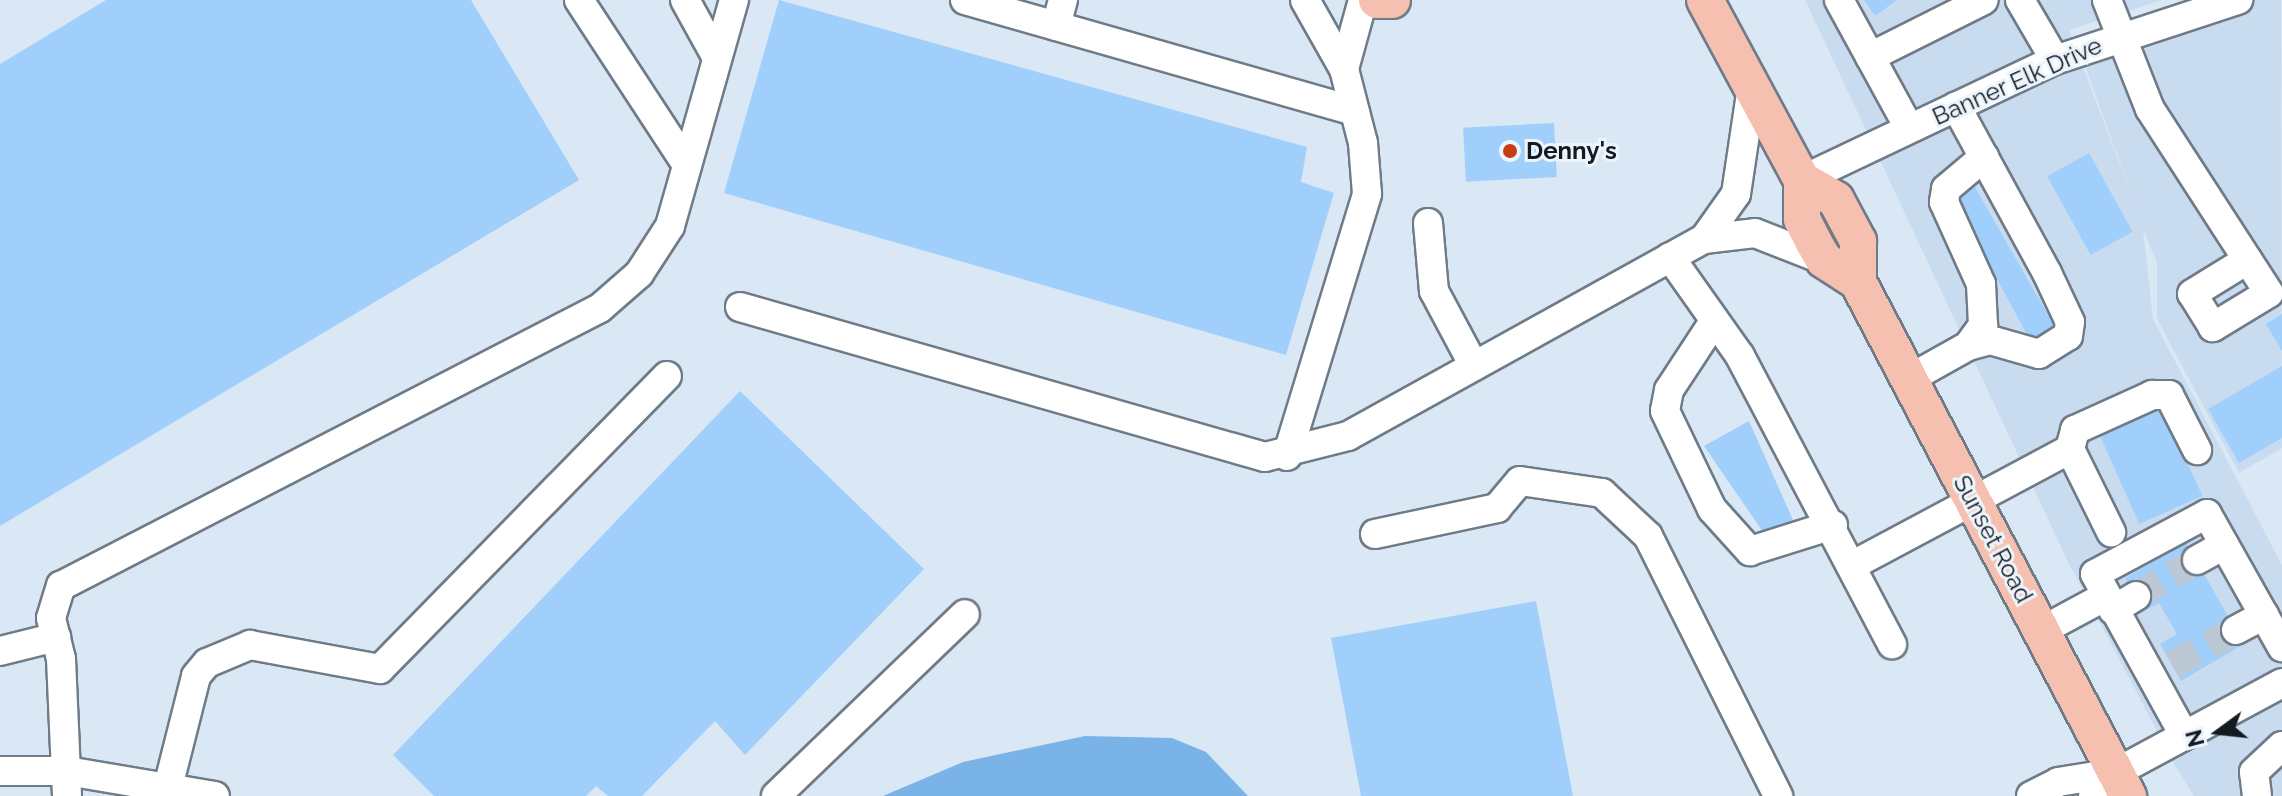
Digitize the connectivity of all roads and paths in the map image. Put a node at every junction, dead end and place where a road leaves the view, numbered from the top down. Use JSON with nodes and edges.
{"nodes":[{"id":1,"x":579,"y":0,"type":"edge"},
{"id":2,"x":685,"y":0,"type":"edge"},
{"id":3,"x":734,"y":0,"type":"edge"},
{"id":4,"x":965,"y":0,"type":"edge"},
{"id":5,"x":1305,"y":0,"type":"edge"},
{"id":6,"x":1363,"y":0,"type":"edge"},
{"id":7,"x":1377,"y":0,"type":"edge"},
{"id":8,"x":1392,"y":0,"type":"edge"},
{"id":9,"x":1705,"y":0,"type":"edge"},
{"id":10,"x":1839,"y":0,"type":"edge"},
{"id":11,"x":1984,"y":0,"type":"edge"},
{"id":12,"x":2020,"y":0,"type":"edge"},
{"id":13,"x":2107,"y":0,"type":"edge"},
{"id":14,"x":2232,"y":1,"type":"edge"},
{"id":15,"x":1060,"y":13,"type":"edge"},
{"id":16,"x":2116,"y":38,"type":"junction"},
{"id":17,"x":1870,"y":57,"type":"junction"},
{"id":18,"x":717,"y":58,"type":"junction"},
{"id":19,"x":2055,"y":60,"type":"junction"},
{"id":20,"x":1344,"y":69,"type":"junction"},
{"id":21,"x":1752,"y":87,"type":"junction"},
{"id":22,"x":1956,"y":106,"type":"junction"},
{"id":23,"x":1355,"y":111,"type":"junction"},
{"id":24,"x":1909,"y":128,"type":"junction"},
{"id":25,"x":1984,"y":157,"type":"junction"},
{"id":26,"x":687,"y":165,"type":"junction"},
{"id":27,"x":1802,"y":180,"type":"junction"},
{"id":28,"x":1428,"y":223,"type":"dead end"},
{"id":29,"x":1704,"y":239,"type":"junction"},
{"id":30,"x":1670,"y":257,"type":"junction"},
{"id":31,"x":1824,"y":260,"type":"junction"},
{"id":32,"x":2247,"y":260,"type":"dead end"},
{"id":33,"x":1858,"y":282,"type":"junction"},
{"id":34,"x":740,"y":307,"type":"dead end"},
{"id":35,"x":1713,"y":323,"type":"junction"},
{"id":36,"x":1968,"y":346,"type":"junction"},
{"id":37,"x":1474,"y":366,"type":"junction"},
{"id":38,"x":667,"y":376,"type":"dead end"},
{"id":39,"x":1909,"y":379,"type":"junction"},
{"id":40,"x":2070,"y":449,"type":"junction"},
{"id":41,"x":2197,"y":450,"type":"dead end"},
{"id":42,"x":1287,"y":456,"type":"junction"},
{"id":43,"x":1972,"y":499,"type":"junction"},
{"id":44,"x":1833,"y":525,"type":"junction"},
{"id":45,"x":2111,"y":532,"type":"dead end"},
{"id":46,"x":1375,"y":534,"type":"dead end"},
{"id":47,"x":2224,"y":545,"type":"junction"},
{"id":48,"x":2197,"y":560,"type":"tunnel mouth"},
{"id":49,"x":1853,"y":565,"type":"junction"},
{"id":50,"x":2118,"y":601,"type":"junction"},
{"id":51,"x":965,"y":614,"type":"dead end"},
{"id":52,"x":2264,"y":615,"type":"junction"},
{"id":53,"x":2236,"y":630,"type":"tunnel mouth"},
{"id":54,"x":2041,"y":631,"type":"junction"},
{"id":55,"x":56,"y":637,"type":"junction"},
{"id":56,"x":1892,"y":644,"type":"dead end"},
{"id":57,"x":2282,"y":647,"type":"edge"},
{"id":58,"x":0,"y":651,"type":"edge"},
{"id":59,"x":2282,"y":683,"type":"edge"},
{"id":60,"x":2184,"y":735,"type":"junction"},
{"id":61,"x":2282,"y":746,"type":"edge"},
{"id":62,"x":2282,"y":759,"type":"edge"},
{"id":63,"x":0,"y":771,"type":"edge"},
{"id":64,"x":67,"y":784,"type":"edge"},
{"id":65,"x":168,"y":787,"type":"junction"},
{"id":66,"x":2112,"y":788,"type":"edge"},
{"id":67,"x":215,"y":796,"type":"edge"},
{"id":68,"x":776,"y":796,"type":"edge"},
{"id":69,"x":1778,"y":796,"type":"edge"},
{"id":70,"x":2031,"y":796,"type":"edge"},
{"id":71,"x":2257,"y":796,"type":"edge"},
{"id":72,"x":2273,"y":796,"type":"edge"}],
"edges":[{"from":1,"to":26,"type":"street"},
{"from":2,"to":18,"type":"street"},
{"from":3,"to":18,"type":"street"},
{"from":4,"to":15,"type":"street"},
{"from":5,"to":20,"type":"street"},
{"from":6,"to":20,"type":"street"},
{"from":7,"to":8,"type":"main road"},
{"from":9,"to":21,"type":"main road","name":"Sunset Road"},
{"from":10,"to":17,"type":"street"},
{"from":11,"to":17,"type":"street"},
{"from":12,"to":19,"type":"street"},
{"from":13,"to":16,"type":"street"},
{"from":14,"to":16,"type":"street","name":"Banner Elk Drive"},
{"from":15,"to":23,"type":"street"},
{"from":16,"to":19,"type":"street","name":"Banner Elk Drive"},
{"from":16,"to":32,"type":"street"},
{"from":17,"to":24,"type":"street"},
{"from":18,"to":26,"type":"street"},
{"from":19,"to":22,"type":"street","name":"Banner Elk Drive"},
{"from":20,"to":23,"type":"street"},
{"from":21,"to":27,"type":"main road","name":"Sunset Road"},
{"from":21,"to":29,"type":"street"},
{"from":22,"to":24,"type":"street","name":"Banner Elk Drive"},
{"from":22,"to":25,"type":"street"},
{"from":23,"to":42,"type":"street"},
{"from":24,"to":27,"type":"street","name":"Banner Elk Drive"},
{"from":25,"to":36,"type":"street"},
{"from":25,"to":36,"type":"street"},
{"from":26,"to":55,"type":"street"},
{"from":27,"to":31,"type":"main road","name":"Sunset Road"},
{"from":27,"to":33,"type":"main road","name":"Sunset Road"},
{"from":28,"to":37,"type":"street"},
{"from":29,"to":30,"type":"street"},
{"from":29,"to":31,"type":"street"},
{"from":30,"to":35,"type":"street"},
{"from":30,"to":37,"type":"street"},
{"from":31,"to":33,"type":"main road","name":"Sunset Road"},
{"from":33,"to":39,"type":"main road","name":"Sunset Road"},
{"from":34,"to":42,"type":"street"},
{"from":35,"to":44,"type":"street"},
{"from":35,"to":44,"type":"street"},
{"from":36,"to":39,"type":"street"},
{"from":37,"to":42,"type":"street"},
{"from":38,"to":65,"type":"street"},
{"from":39,"to":43,"type":"main road","name":"Sunset Road"},
{"from":40,"to":41,"type":"street"},
{"from":40,"to":43,"type":"street"},
{"from":40,"to":45,"type":"street"},
{"from":43,"to":49,"type":"street"},
{"from":43,"to":54,"type":"main road","name":"Sunset Road"},
{"from":44,"to":49,"type":"street"},
{"from":46,"to":69,"type":"street"},
{"from":47,"to":48,"type":"street"},
{"from":47,"to":50,"type":"street"},
{"from":47,"to":52,"type":"street"},
{"from":49,"to":56,"type":"street"},
{"from":50,"to":54,"type":"street"},
{"from":50,"to":60,"type":"street"},
{"from":51,"to":68,"type":"street"},
{"from":52,"to":53,"type":"street"},
{"from":52,"to":57,"type":"street"},
{"from":54,"to":66,"type":"main road","name":"Sunset Road"},
{"from":55,"to":58,"type":"street"},
{"from":55,"to":64,"type":"street"},
{"from":59,"to":60,"type":"street"},
{"from":60,"to":66,"type":"street"},
{"from":61,"to":71,"type":"street"},
{"from":62,"to":72,"type":"street"},
{"from":63,"to":64,"type":"street"},
{"from":64,"to":65,"type":"street"},
{"from":65,"to":67,"type":"street"},
{"from":66,"to":70,"type":"street"}]}
